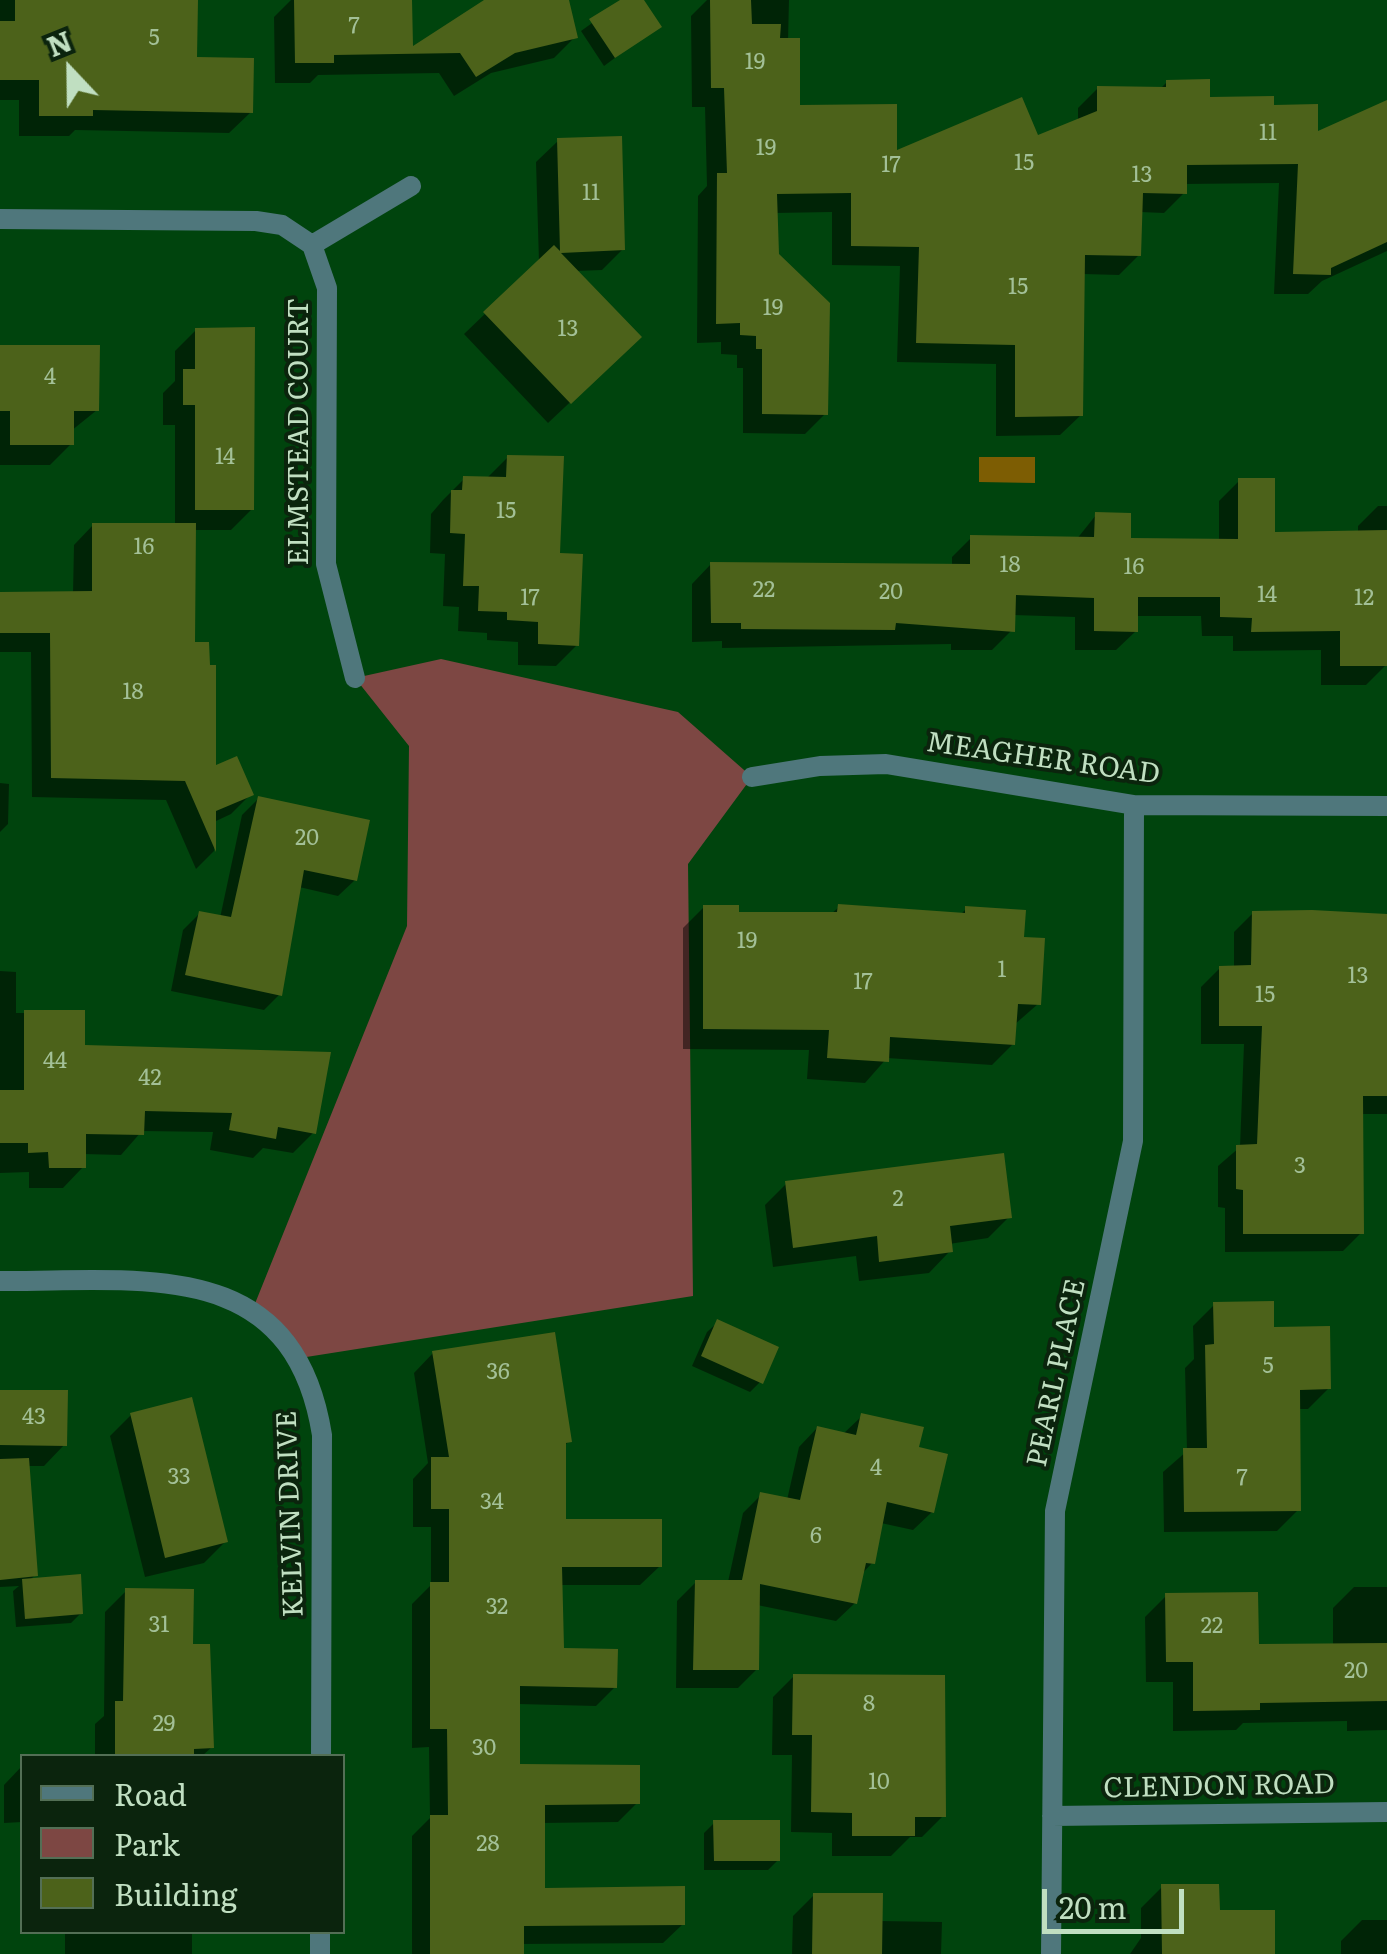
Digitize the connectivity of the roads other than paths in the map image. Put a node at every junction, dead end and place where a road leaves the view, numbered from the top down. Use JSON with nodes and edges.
{"nodes":[{"id":1,"x":411,"y":186,"type":"dead end"},
{"id":2,"x":0,"y":219,"type":"edge"},
{"id":3,"x":312,"y":244,"type":"junction"},
{"id":4,"x":354,"y":678,"type":"dead end"},
{"id":5,"x":752,"y":777,"type":"dead end"},
{"id":6,"x":1134,"y":805,"type":"junction"},
{"id":7,"x":1387,"y":806,"type":"edge"},
{"id":8,"x":0,"y":1282,"type":"edge"},
{"id":9,"x":321,"y":1754,"type":"edge"},
{"id":10,"x":1387,"y":1812,"type":"edge"},
{"id":11,"x":1052,"y":1816,"type":"junction"},
{"id":12,"x":1051,"y":1954,"type":"edge"}],
"edges":[{"from":1,"to":3,"type":"street"},
{"from":2,"to":3,"type":"street"},
{"from":3,"to":4,"type":"street","name":"ELMSTEAD COURT"},
{"from":5,"to":6,"type":"street","name":"MEAGHER ROAD"},
{"from":6,"to":7,"type":"street","name":"MEAGHER ROAD"},
{"from":6,"to":11,"type":"street","name":"PEARL PLACE"},
{"from":8,"to":9,"type":"street","name":"KELVIN DRIVE"},
{"from":10,"to":11,"type":"street","name":"CLENDON ROAD"},
{"from":11,"to":12,"type":"street","name":"PEARL PLACE"}]}
